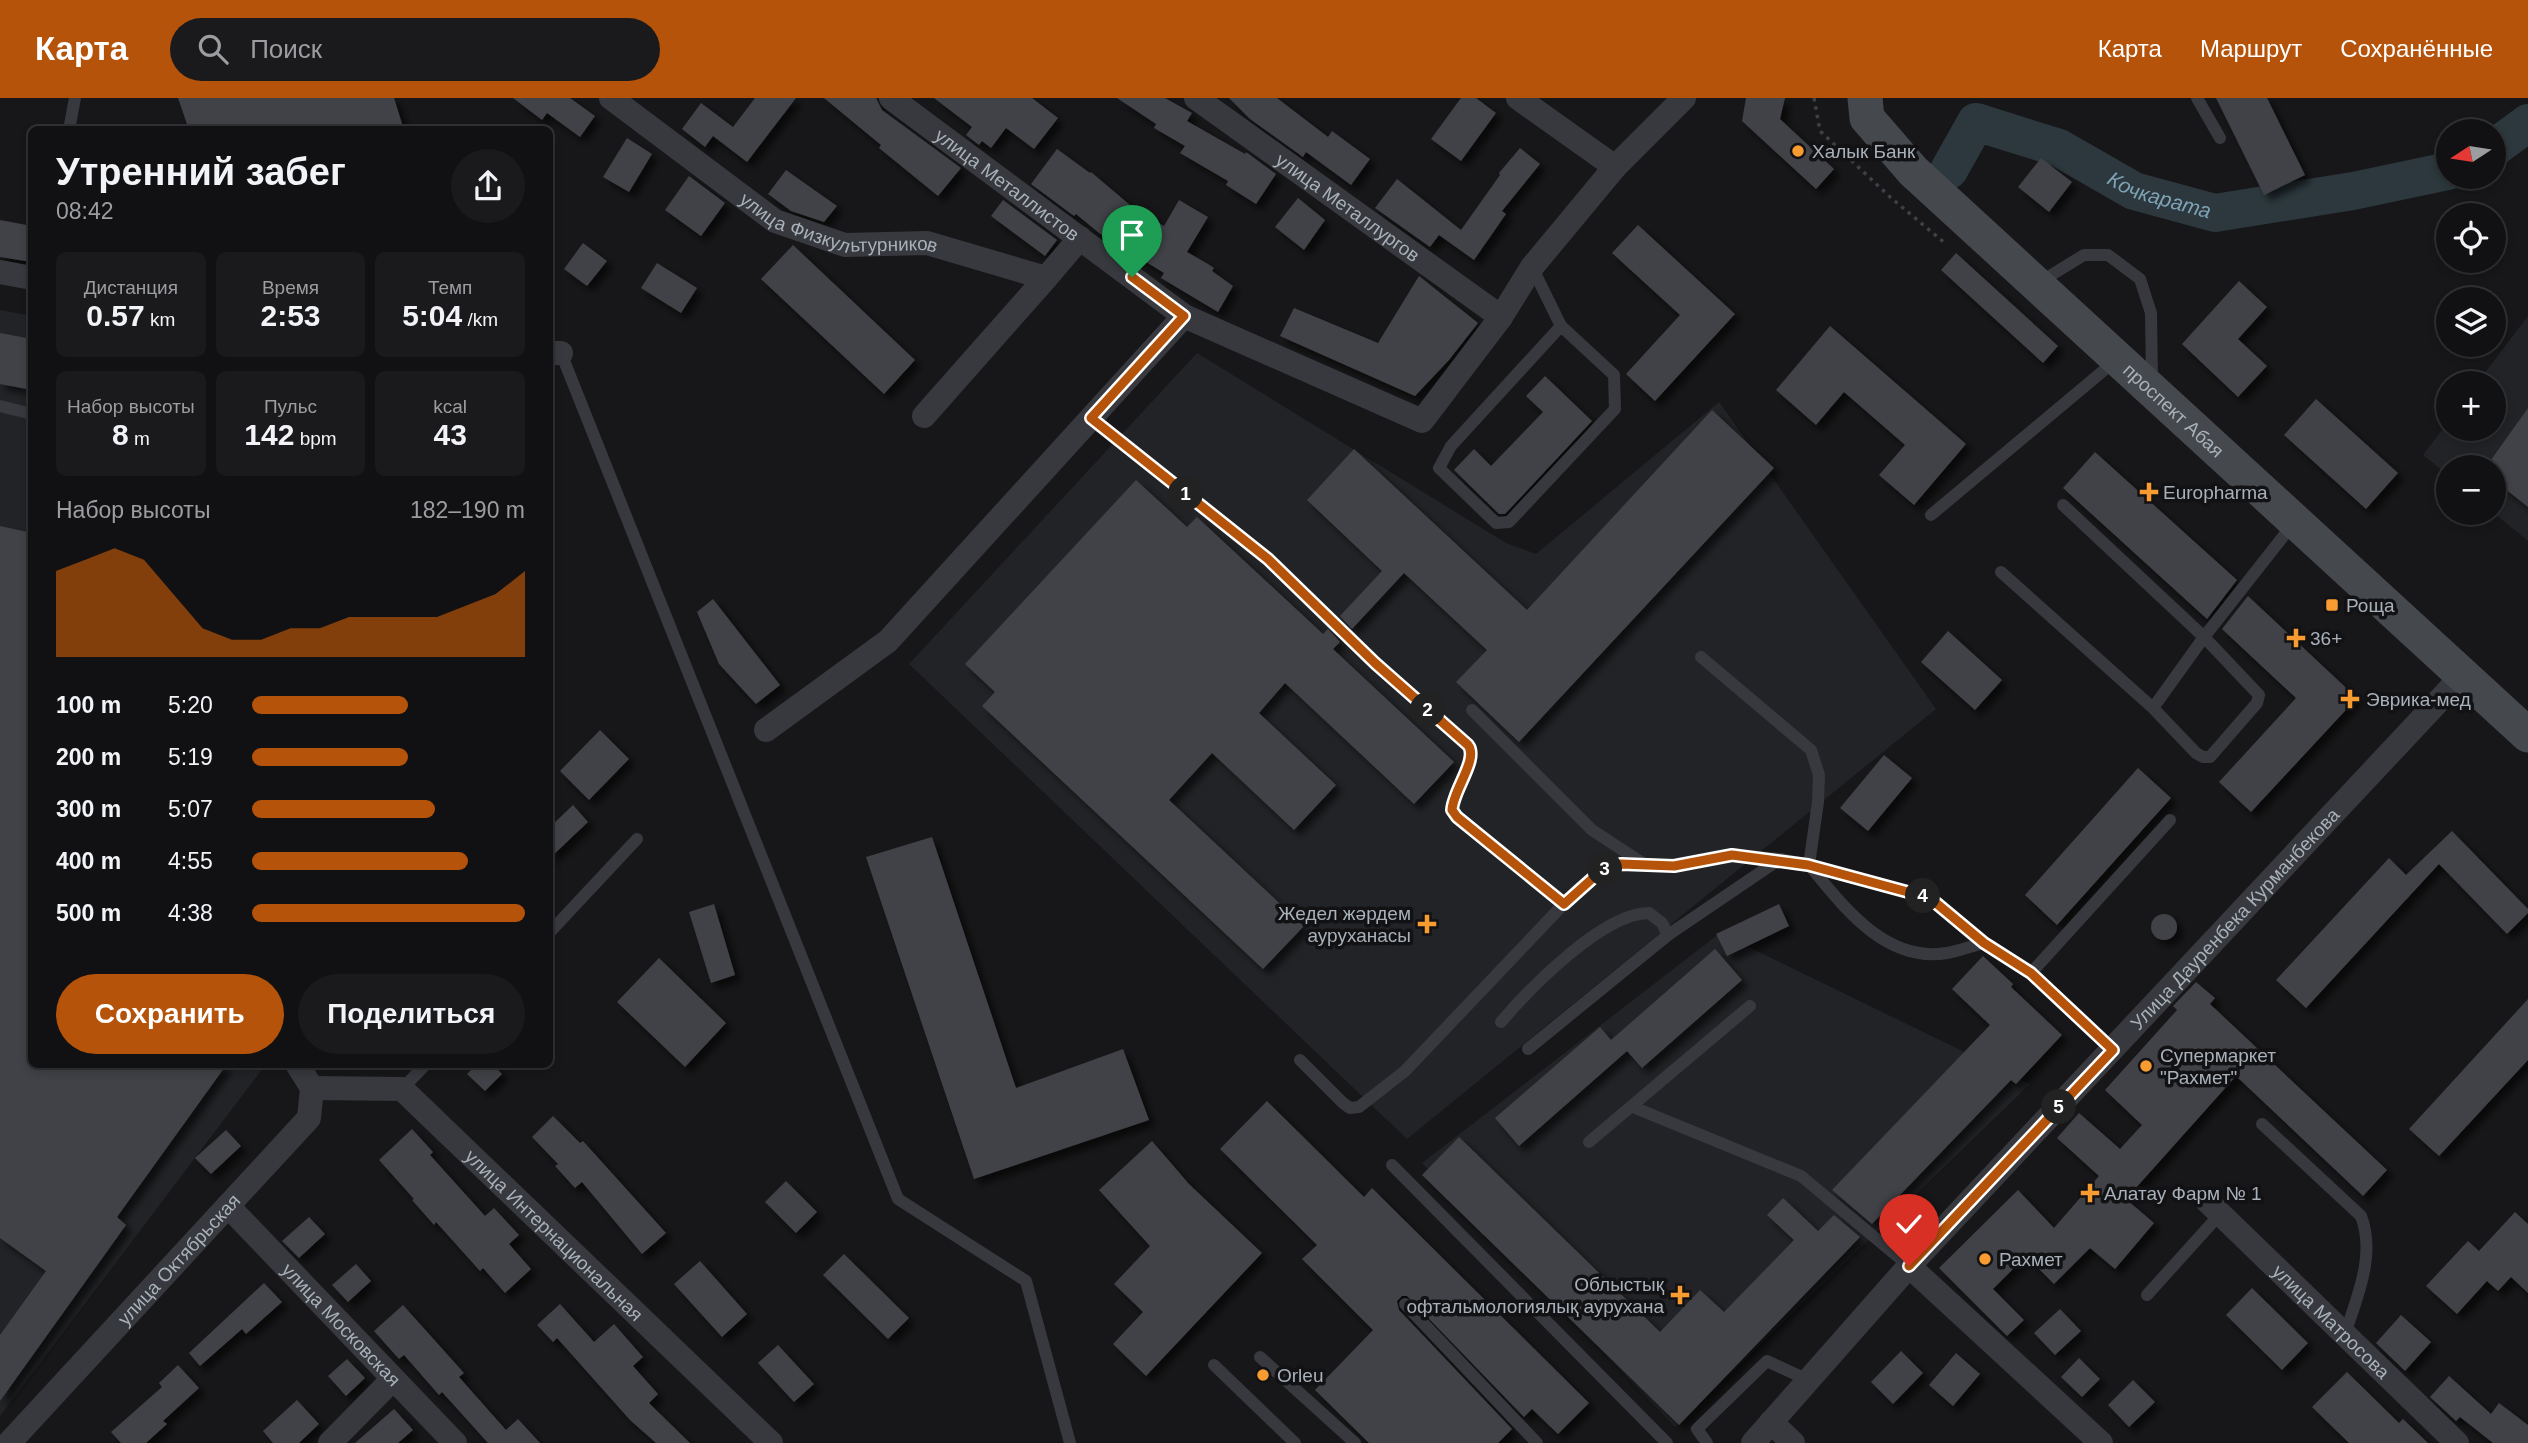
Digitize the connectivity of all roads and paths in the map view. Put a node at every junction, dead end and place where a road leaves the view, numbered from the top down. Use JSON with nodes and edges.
{"nodes":[{"id":1,"x":75,"y":98,"type":"edge"},
{"id":2,"x":611,"y":98,"type":"edge"},
{"id":3,"x":891,"y":98,"type":"edge"},
{"id":4,"x":1196,"y":98,"type":"edge"},
{"id":5,"x":1518,"y":98,"type":"edge"},
{"id":6,"x":1685,"y":98,"type":"edge"},
{"id":7,"x":1814,"y":98,"type":"edge"},
{"id":8,"x":1865,"y":98,"type":"edge"},
{"id":9,"x":2197,"y":98,"type":"edge"},
{"id":10,"x":70,"y":126,"type":"edge"},
{"id":11,"x":2220,"y":138,"type":"dead end"},
{"id":12,"x":1615,"y":167,"type":"junction"},
{"id":13,"x":1959,"y":234,"type":"junction"},
{"id":14,"x":1080,"y":238,"type":"junction"},
{"id":15,"x":1532,"y":267,"type":"junction"},
{"id":16,"x":0,"y":272,"type":"edge"},
{"id":17,"x":28,"y":277,"type":"edge"},
{"id":18,"x":1046,"y":278,"type":"junction"},
{"id":19,"x":2036,"y":284,"type":"junction"},
{"id":20,"x":1184,"y":316,"type":"junction"},
{"id":21,"x":1502,"y":317,"type":"junction"},
{"id":22,"x":1561,"y":326,"type":"junction"},
{"id":23,"x":555,"y":353,"type":"edge"},
{"id":24,"x":2118,"y":358,"type":"junction"},
{"id":25,"x":2152,"y":390,"type":"junction"},
{"id":26,"x":0,"y":406,"type":"edge"},
{"id":27,"x":28,"y":413,"type":"edge"},
{"id":28,"x":924,"y":416,"type":"dead end"},
{"id":29,"x":1091,"y":418,"type":"junction"},
{"id":30,"x":2063,"y":505,"type":"dead end"},
{"id":31,"x":1931,"y":515,"type":"dead end"},
{"id":32,"x":2295,"y":521,"type":"junction"},
{"id":33,"x":2001,"y":572,"type":"dead end"},
{"id":34,"x":2204,"y":638,"type":"junction"},
{"id":35,"x":1701,"y":657,"type":"dead end"},
{"id":36,"x":2463,"y":675,"type":"junction"},
{"id":37,"x":2153,"y":708,"type":"junction"},
{"id":38,"x":1472,"y":710,"type":"dead end"},
{"id":39,"x":766,"y":730,"type":"dead end"},
{"id":40,"x":2528,"y":735,"type":"edge"},
{"id":41,"x":2170,"y":820,"type":"dead end"},
{"id":42,"x":637,"y":839,"type":"dead end"},
{"id":43,"x":1780,"y":859,"type":"junction"},
{"id":44,"x":1644,"y":864,"type":"junction"},
{"id":45,"x":1808,"y":865,"type":"junction"},
{"id":46,"x":1564,"y":904,"type":"junction"},
{"id":47,"x":553,"y":929,"type":"edge"},
{"id":48,"x":1668,"y":935,"type":"junction"},
{"id":49,"x":1984,"y":943,"type":"junction"},
{"id":50,"x":2031,"y":973,"type":"junction"},
{"id":51,"x":1750,"y":1006,"type":"dead end"},
{"id":52,"x":1501,"y":1022,"type":"dead end"},
{"id":53,"x":1528,"y":1049,"type":"dead end"},
{"id":54,"x":2113,"y":1050,"type":"junction"},
{"id":55,"x":1300,"y":1060,"type":"dead end"},
{"id":56,"x":300,"y":1068,"type":"edge"},
{"id":57,"x":422,"y":1068,"type":"edge"},
{"id":58,"x":312,"y":1088,"type":"junction"},
{"id":59,"x":402,"y":1089,"type":"junction"},
{"id":60,"x":1633,"y":1107,"type":"junction"},
{"id":61,"x":2262,"y":1124,"type":"dead end"},
{"id":62,"x":1589,"y":1142,"type":"dead end"},
{"id":63,"x":1392,"y":1165,"type":"dead end"},
{"id":64,"x":228,"y":1206,"type":"junction"},
{"id":65,"x":2214,"y":1207,"type":"joint"},
{"id":66,"x":1909,"y":1266,"type":"junction"},
{"id":67,"x":2147,"y":1295,"type":"dead end"},
{"id":68,"x":1405,"y":1304,"type":"dead end"},
{"id":69,"x":2345,"y":1334,"type":"junction"},
{"id":70,"x":1260,"y":1357,"type":"dead end"},
{"id":71,"x":1214,"y":1365,"type":"dead end"},
{"id":72,"x":393,"y":1378,"type":"junction"},
{"id":73,"x":1808,"y":1380,"type":"junction"},
{"id":74,"x":1771,"y":1422,"type":"junction"},
{"id":75,"x":9,"y":1443,"type":"edge"},
{"id":76,"x":330,"y":1443,"type":"edge"},
{"id":77,"x":455,"y":1443,"type":"edge"},
{"id":78,"x":771,"y":1443,"type":"edge"},
{"id":79,"x":1070,"y":1443,"type":"edge"},
{"id":80,"x":1295,"y":1443,"type":"edge"},
{"id":81,"x":1355,"y":1443,"type":"edge"},
{"id":82,"x":1537,"y":1443,"type":"edge"},
{"id":83,"x":1667,"y":1443,"type":"edge"},
{"id":84,"x":1707,"y":1443,"type":"edge"},
{"id":85,"x":1753,"y":1443,"type":"edge"},
{"id":86,"x":1793,"y":1443,"type":"edge"},
{"id":87,"x":2101,"y":1443,"type":"edge"},
{"id":88,"x":2457,"y":1443,"type":"edge"}],
"edges":[{"from":1,"to":10,"type":"lane"},
{"from":2,"to":18,"type":"street","name":"улица Физкультурников"},
{"from":3,"to":14,"type":"street","name":"улица Металлистов"},
{"from":4,"to":21,"type":"street","name":"улица Металлургов"},
{"from":5,"to":12,"type":"street"},
{"from":6,"to":12,"type":"street"},
{"from":7,"to":13,"type":"path"},
{"from":8,"to":13,"type":"main road","name":"проспект Абая"},
{"from":9,"to":11,"type":"lane"},
{"from":12,"to":15,"type":"street"},
{"from":13,"to":19,"type":"main road","name":"проспект Абая"},
{"from":14,"to":18,"type":"street"},
{"from":14,"to":20,"type":"street","name":"улица Металлистов"},
{"from":15,"to":21,"type":"street"},
{"from":15,"to":22,"type":"lane"},
{"from":16,"to":17,"type":"street"},
{"from":18,"to":28,"type":"street"},
{"from":19,"to":24,"type":"main road","name":"проспект Абая"},
{"from":19,"to":25,"type":"lane"},
{"from":20,"to":21,"type":"street","name":"улица Металлистов"},
{"from":20,"to":29,"type":"street"},
{"from":22,"to":22,"type":"lane"},
{"from":23,"to":79,"type":"lane"},
{"from":24,"to":25,"type":"main road","name":"проспект Абая"},
{"from":24,"to":31,"type":"lane"},
{"from":25,"to":32,"type":"main road","name":"проспект Абая"},
{"from":26,"to":27,"type":"lane"},
{"from":29,"to":39,"type":"street"},
{"from":29,"to":46,"type":"lane"},
{"from":30,"to":34,"type":"lane"},
{"from":32,"to":34,"type":"lane"},
{"from":32,"to":36,"type":"main road","name":"проспект Абая"},
{"from":33,"to":37,"type":"lane"},
{"from":34,"to":37,"type":"lane"},
{"from":34,"to":37,"type":"lane"},
{"from":35,"to":45,"type":"lane"},
{"from":36,"to":40,"type":"main road","name":"проспект Абая"},
{"from":36,"to":54,"type":"street","name":"Улица Дауренбека Курманбекова"},
{"from":38,"to":44,"type":"lane"},
{"from":41,"to":50,"type":"lane"},
{"from":42,"to":47,"type":"lane"},
{"from":43,"to":44,"type":"lane"},
{"from":43,"to":45,"type":"lane"},
{"from":43,"to":48,"type":"lane"},
{"from":44,"to":46,"type":"lane"},
{"from":45,"to":49,"type":"lane"},
{"from":45,"to":49,"type":"lane"},
{"from":46,"to":55,"type":"lane"},
{"from":48,"to":52,"type":"lane"},
{"from":48,"to":53,"type":"lane"},
{"from":49,"to":50,"type":"lane"},
{"from":50,"to":54,"type":"lane"},
{"from":51,"to":60,"type":"lane"},
{"from":54,"to":66,"type":"street","name":"Улица Дауренбека Курманбекова"},
{"from":56,"to":58,"type":"street"},
{"from":57,"to":59,"type":"lane"},
{"from":58,"to":59,"type":"street"},
{"from":58,"to":64,"type":"street","name":"улица Октябрьская"},
{"from":59,"to":78,"type":"street","name":"улица Интернациональная"},
{"from":60,"to":62,"type":"lane"},
{"from":60,"to":66,"type":"lane"},
{"from":61,"to":69,"type":"lane"},
{"from":63,"to":83,"type":"lane"},
{"from":64,"to":72,"type":"street","name":"улица Московская"},
{"from":64,"to":75,"type":"street","name":"улица Октябрьская"},
{"from":65,"to":67,"type":"lane"},
{"from":65,"to":69,"type":"street","name":"улица Матросова"},
{"from":66,"to":73,"type":"street","name":"Улица Дауренбека Курманбекова"},
{"from":66,"to":87,"type":"street"},
{"from":68,"to":82,"type":"lane"},
{"from":69,"to":88,"type":"street","name":"улица Матросова"},
{"from":70,"to":81,"type":"lane"},
{"from":71,"to":80,"type":"lane"},
{"from":72,"to":76,"type":"street"},
{"from":72,"to":77,"type":"street","name":"улица Московская"},
{"from":73,"to":74,"type":"street","name":"Улица Дауренбека Курманбекова"},
{"from":73,"to":84,"type":"lane"},
{"from":74,"to":85,"type":"street","name":"Улица Дауренбека Курманбекова"},
{"from":74,"to":86,"type":"street"}]}
